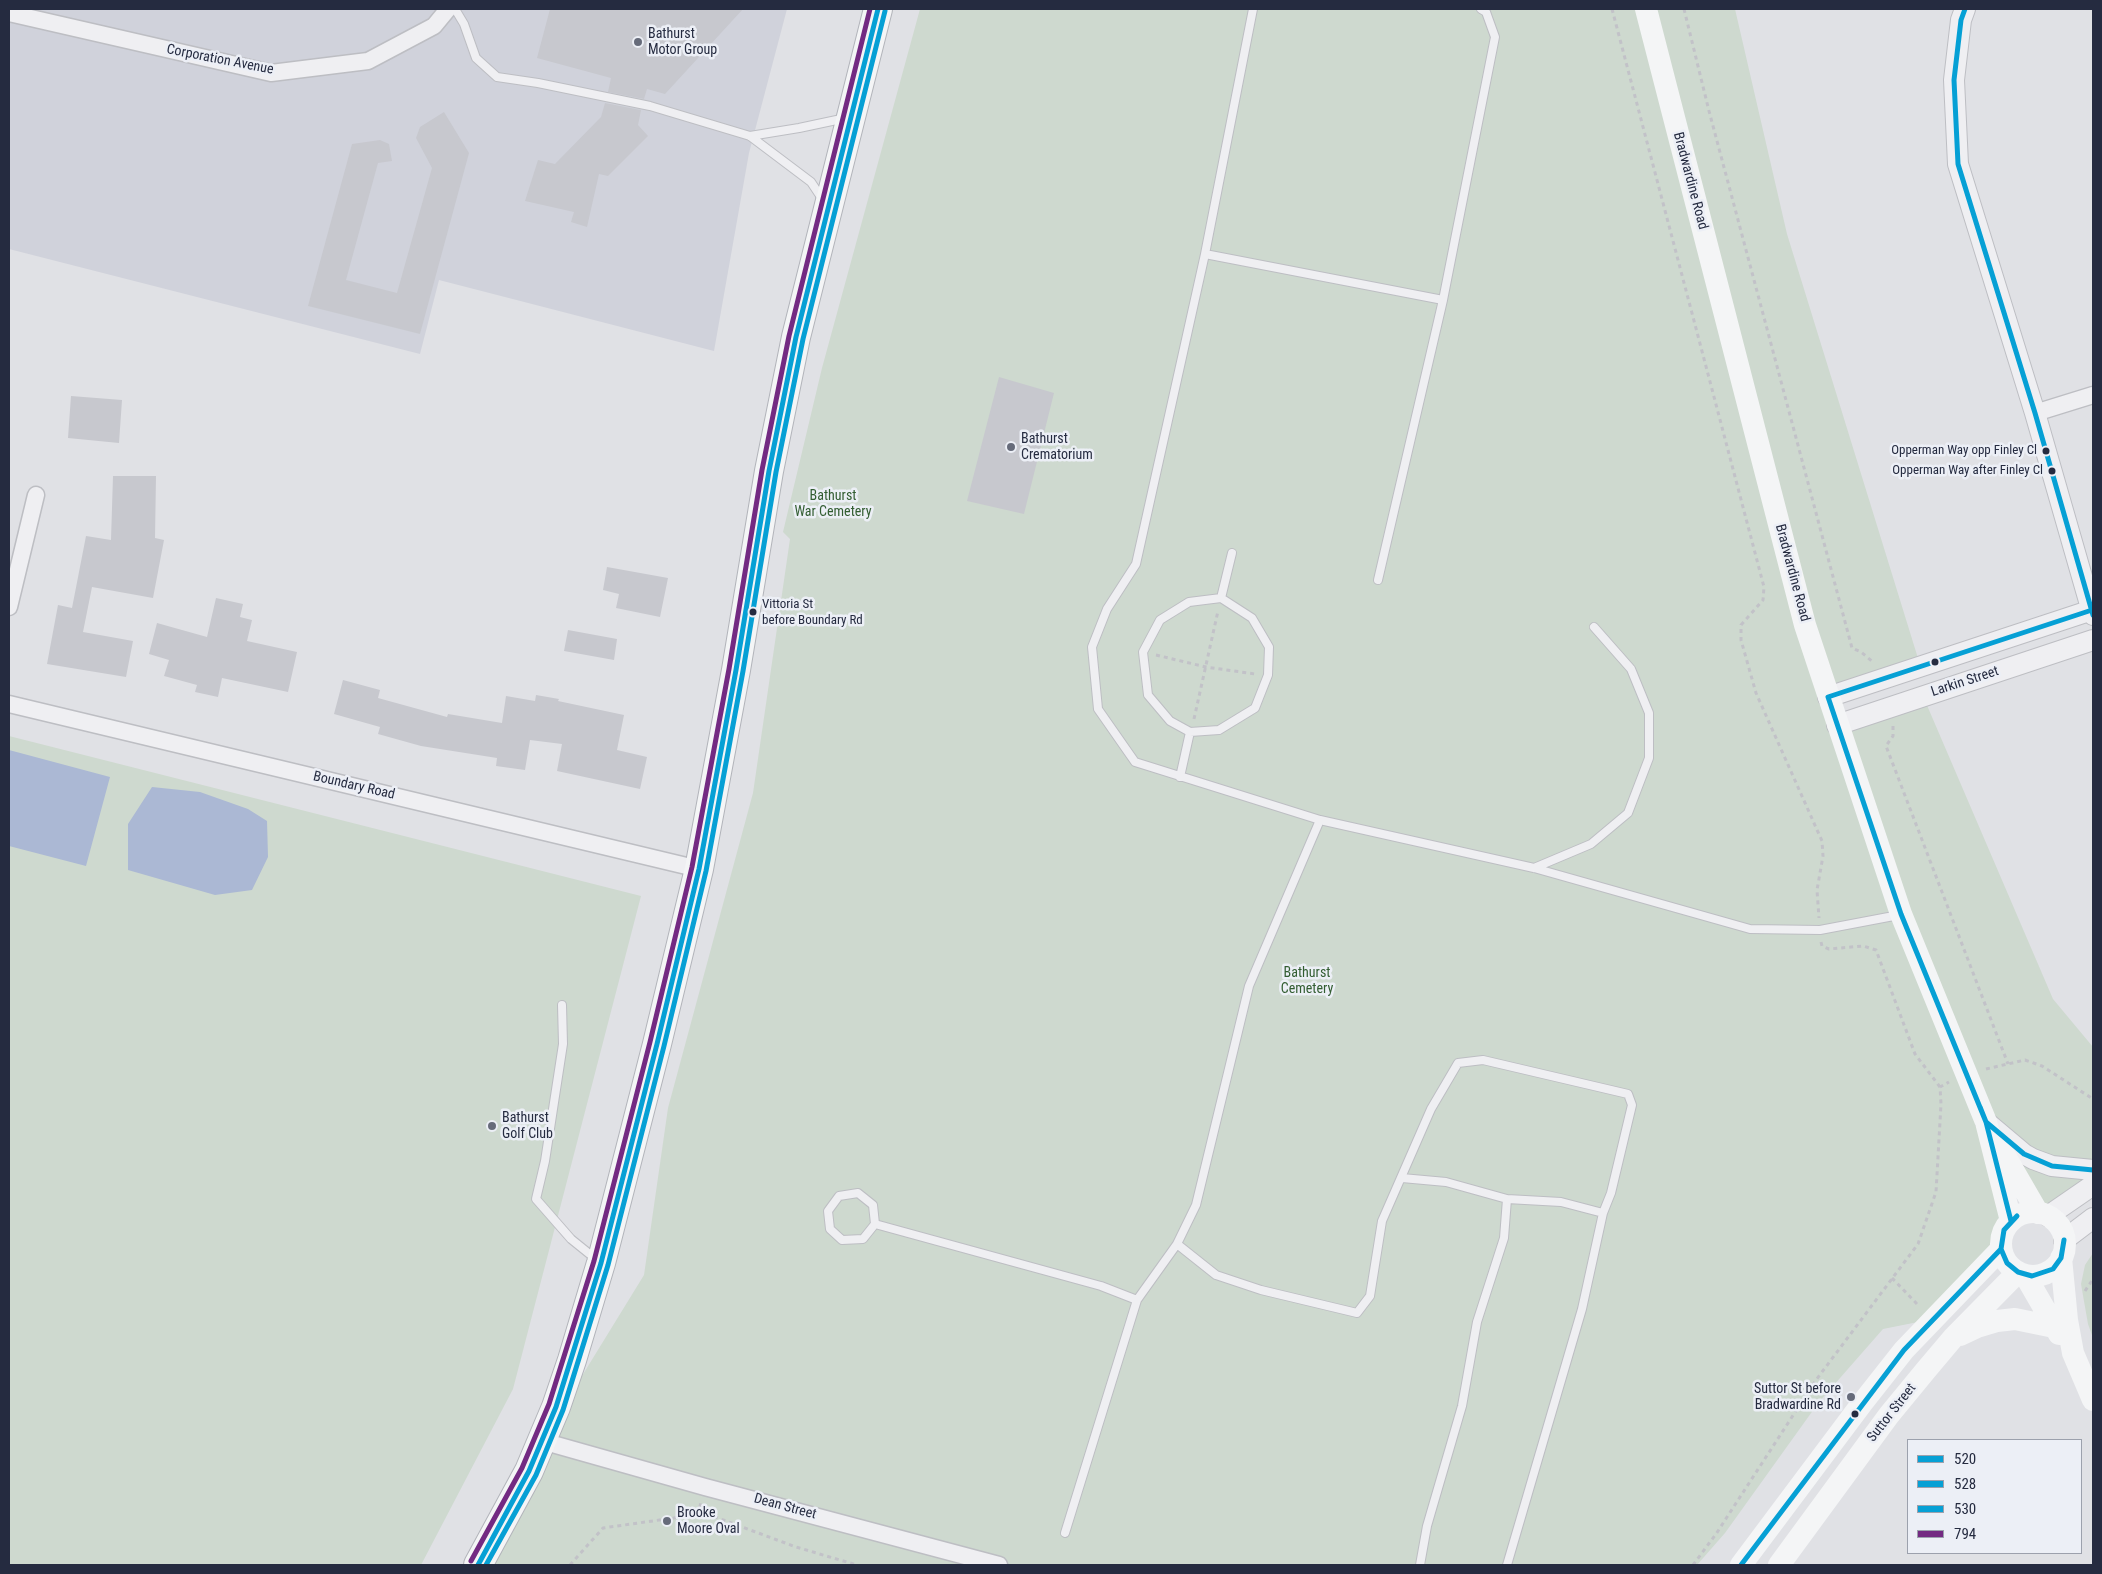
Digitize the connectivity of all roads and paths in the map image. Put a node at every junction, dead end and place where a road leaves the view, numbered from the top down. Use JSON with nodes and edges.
{"nodes":[{"id":1,"x":448,"y":9,"type":"edge"},
{"id":2,"x":455,"y":9,"type":"edge"},
{"id":3,"x":878,"y":9,"type":"edge"},
{"id":4,"x":1253,"y":9,"type":"edge"},
{"id":5,"x":1481,"y":9,"type":"edge"},
{"id":6,"x":1612,"y":9,"type":"edge"},
{"id":7,"x":1646,"y":9,"type":"edge"},
{"id":8,"x":1684,"y":9,"type":"edge"},
{"id":9,"x":1965,"y":9,"type":"edge"},
{"id":10,"x":9,"y":12,"type":"edge"},
{"id":11,"x":851,"y":116,"type":"junction"},
{"id":12,"x":750,"y":136,"type":"junction"},
{"id":13,"x":828,"y":209,"type":"junction"},
{"id":14,"x":1205,"y":254,"type":"junction"},
{"id":15,"x":1443,"y":300,"type":"junction"},
{"id":16,"x":2093,"y":395,"type":"edge"},
{"id":17,"x":2035,"y":413,"type":"junction"},
{"id":18,"x":36,"y":495,"type":"dead end"},
{"id":19,"x":1232,"y":553,"type":"dead end"},
{"id":20,"x":1378,"y":580,"type":"dead end"},
{"id":21,"x":1221,"y":598,"type":"junction"},
{"id":22,"x":9,"y":607,"type":"edge"},
{"id":23,"x":2092,"y":613,"type":"edge"},
{"id":24,"x":1594,"y":627,"type":"dead end"},
{"id":25,"x":2093,"y":640,"type":"edge"},
{"id":26,"x":1143,"y":652,"type":"junction"},
{"id":27,"x":1876,"y":666,"type":"dead end"},
{"id":28,"x":1206,"y":667,"type":"junction"},
{"id":29,"x":1268,"y":676,"type":"junction"},
{"id":30,"x":1828,"y":697,"type":"junction"},
{"id":31,"x":9,"y":704,"type":"edge"},
{"id":32,"x":1894,"y":721,"type":"dead end"},
{"id":33,"x":1837,"y":725,"type":"junction"},
{"id":34,"x":1190,"y":732,"type":"junction"},
{"id":35,"x":1180,"y":777,"type":"junction"},
{"id":36,"x":1320,"y":820,"type":"junction"},
{"id":37,"x":699,"y":868,"type":"junction"},
{"id":38,"x":1534,"y":868,"type":"junction"},
{"id":39,"x":1901,"y":914,"type":"junction"},
{"id":40,"x":1820,"y":930,"type":"junction"},
{"id":41,"x":562,"y":1005,"type":"dead end"},
{"id":42,"x":2008,"y":1064,"type":"junction"},
{"id":43,"x":1967,"y":1074,"type":"junction"},
{"id":44,"x":1940,"y":1086,"type":"junction"},
{"id":45,"x":2093,"y":1100,"type":"edge"},
{"id":46,"x":1986,"y":1122,"type":"junction"},
{"id":47,"x":2093,"y":1170,"type":"edge"},
{"id":48,"x":1402,"y":1178,"type":"junction"},
{"id":49,"x":2093,"y":1185,"type":"edge"},
{"id":50,"x":1508,"y":1199,"type":"junction"},
{"id":51,"x":1604,"y":1213,"type":"junction"},
{"id":52,"x":2043,"y":1214,"type":"junction"},
{"id":53,"x":2093,"y":1218,"type":"edge"},
{"id":54,"x":2011,"y":1221,"type":"junction"},
{"id":55,"x":875,"y":1224,"type":"junction"},
{"id":56,"x":1177,"y":1244,"type":"junction"},
{"id":57,"x":2001,"y":1249,"type":"junction"},
{"id":58,"x":2063,"y":1249,"type":"junction"},
{"id":59,"x":601,"y":1263,"type":"junction"},
{"id":60,"x":2021,"y":1274,"type":"junction"},
{"id":61,"x":2093,"y":1279,"type":"edge"},
{"id":62,"x":1137,"y":1300,"type":"junction"},
{"id":63,"x":2060,"y":1323,"type":"junction"},
{"id":64,"x":1953,"y":1338,"type":"junction"},
{"id":65,"x":2093,"y":1400,"type":"edge"},
{"id":66,"x":542,"y":1441,"type":"junction"},
{"id":67,"x":705,"y":1487,"type":"junction"},
{"id":68,"x":698,"y":1511,"type":"junction"},
{"id":69,"x":1065,"y":1533,"type":"dead end"},
{"id":70,"x":478,"y":1565,"type":"edge"},
{"id":71,"x":570,"y":1565,"type":"edge"},
{"id":72,"x":857,"y":1565,"type":"edge"},
{"id":73,"x":999,"y":1565,"type":"edge"},
{"id":74,"x":1420,"y":1565,"type":"edge"},
{"id":75,"x":1508,"y":1565,"type":"edge"},
{"id":76,"x":1693,"y":1565,"type":"edge"},
{"id":77,"x":1742,"y":1565,"type":"edge"},
{"id":78,"x":1779,"y":1565,"type":"edge"}],
"edges":[{"from":1,"to":10,"type":"street","name":"Corporation Avenue"},
{"from":2,"to":12,"type":"lane"},
{"from":3,"to":11,"type":"highway"},
{"from":4,"to":14,"type":"lane"},
{"from":5,"to":15,"type":"lane"},
{"from":6,"to":40,"type":"path"},
{"from":7,"to":30,"type":"main road","name":"Bradwardine Road"},
{"from":8,"to":27,"type":"path"},
{"from":9,"to":17,"type":"street"},
{"from":11,"to":12,"type":"lane"},
{"from":11,"to":13,"type":"highway"},
{"from":12,"to":13,"type":"lane"},
{"from":13,"to":37,"type":"highway"},
{"from":14,"to":15,"type":"lane"},
{"from":14,"to":35,"type":"lane"},
{"from":15,"to":20,"type":"lane"},
{"from":16,"to":17,"type":"street"},
{"from":17,"to":23,"type":"street"},
{"from":18,"to":22,"type":"street"},
{"from":19,"to":21,"type":"lane"},
{"from":21,"to":26,"type":"lane"},
{"from":21,"to":28,"type":"path"},
{"from":21,"to":29,"type":"lane"},
{"from":23,"to":30,"type":"street","name":"Larkin Street"},
{"from":24,"to":38,"type":"lane"},
{"from":25,"to":33,"type":"street","name":"Larkin Street"},
{"from":26,"to":28,"type":"path"},
{"from":26,"to":34,"type":"lane"},
{"from":28,"to":29,"type":"path"},
{"from":28,"to":34,"type":"path"},
{"from":29,"to":34,"type":"lane"},
{"from":30,"to":33,"type":"main road","name":"Bradwardine Road"},
{"from":31,"to":37,"type":"street","name":"Boundary Road"},
{"from":32,"to":42,"type":"path"},
{"from":33,"to":39,"type":"main road","name":"Bradwardine Road"},
{"from":34,"to":35,"type":"lane"},
{"from":35,"to":36,"type":"lane"},
{"from":36,"to":38,"type":"lane"},
{"from":36,"to":56,"type":"lane"},
{"from":37,"to":59,"type":"highway"},
{"from":38,"to":40,"type":"lane"},
{"from":39,"to":40,"type":"lane"},
{"from":39,"to":43,"type":"main road","name":"Bradwardine Road"},
{"from":40,"to":44,"type":"path"},
{"from":41,"to":59,"type":"lane"},
{"from":42,"to":43,"type":"path"},
{"from":42,"to":45,"type":"path"},
{"from":43,"to":44,"type":"path"},
{"from":43,"to":46,"type":"main road","name":"Bradwardine Road"},
{"from":44,"to":76,"type":"path"},
{"from":46,"to":47,"type":"street"},
{"from":46,"to":52,"type":"main road","name":"Bradwardine Road"},
{"from":46,"to":54,"type":"main road","name":"Bradwardine Road"},
{"from":48,"to":50,"type":"lane"},
{"from":48,"to":51,"type":"lane"},
{"from":48,"to":56,"type":"lane"},
{"from":49,"to":52,"type":"street"},
{"from":50,"to":51,"type":"lane"},
{"from":50,"to":74,"type":"lane"},
{"from":51,"to":75,"type":"lane"},
{"from":52,"to":54,"type":"main road"},
{"from":52,"to":58,"type":"main road"},
{"from":53,"to":58,"type":"street"},
{"from":54,"to":57,"type":"main road"},
{"from":55,"to":55,"type":"lane"},
{"from":55,"to":62,"type":"lane"},
{"from":56,"to":62,"type":"lane"},
{"from":57,"to":60,"type":"main road"},
{"from":57,"to":77,"type":"main road","name":"Suttor Street"},
{"from":58,"to":60,"type":"main road"},
{"from":58,"to":63,"type":"main road"},
{"from":59,"to":66,"type":"highway"},
{"from":60,"to":63,"type":"main road"},
{"from":60,"to":64,"type":"main road","name":"Suttor Street"},
{"from":61,"to":63,"type":"path"},
{"from":62,"to":69,"type":"lane"},
{"from":63,"to":64,"type":"main road"},
{"from":63,"to":65,"type":"main road"},
{"from":64,"to":78,"type":"main road","name":"Suttor Street"},
{"from":66,"to":67,"type":"street","name":"Dean Street"},
{"from":66,"to":70,"type":"highway"},
{"from":67,"to":68,"type":"path"},
{"from":67,"to":73,"type":"street","name":"Dean Street"},
{"from":68,"to":71,"type":"path"},
{"from":68,"to":72,"type":"path"}]}
